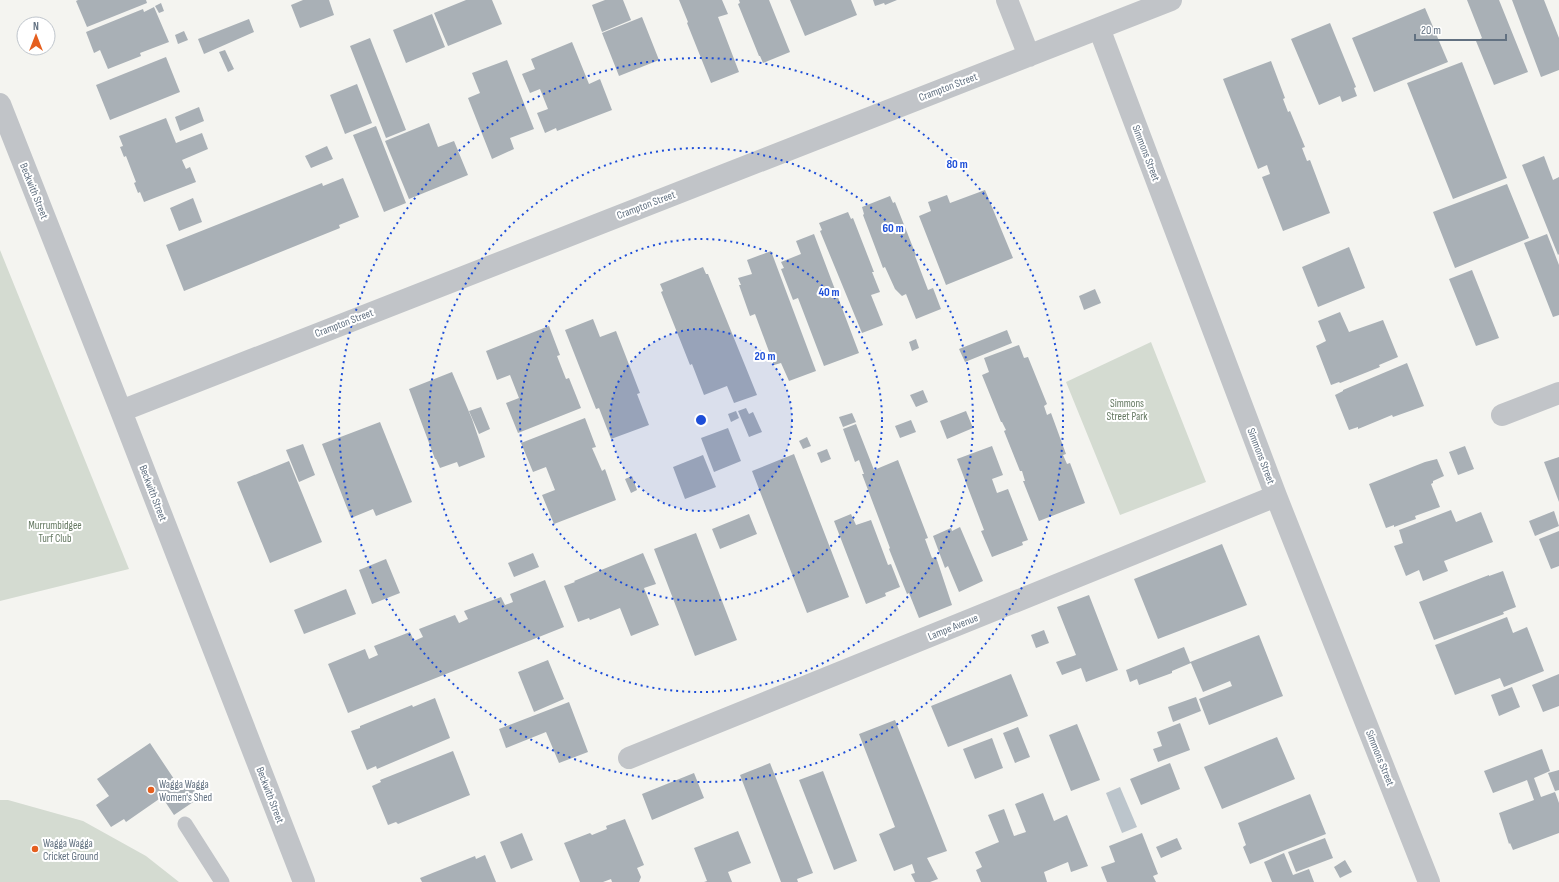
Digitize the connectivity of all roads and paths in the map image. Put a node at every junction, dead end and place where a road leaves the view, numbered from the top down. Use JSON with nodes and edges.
{"nodes":[{"id":1,"x":1007,"y":0,"type":"edge"},
{"id":2,"x":1171,"y":0,"type":"edge"},
{"id":3,"x":1099,"y":28,"type":"junction"},
{"id":4,"x":1029,"y":56,"type":"junction"},
{"id":5,"x":0,"y":104,"type":"edge"},
{"id":6,"x":1559,"y":393,"type":"edge"},
{"id":7,"x":121,"y":411,"type":"junction"},
{"id":8,"x":1502,"y":415,"type":"dead end"},
{"id":9,"x":1276,"y":496,"type":"junction"},
{"id":10,"x":629,"y":758,"type":"dead end"},
{"id":11,"x":185,"y":824,"type":"dead end"},
{"id":12,"x":222,"y":882,"type":"edge"},
{"id":13,"x":304,"y":882,"type":"edge"},
{"id":14,"x":1429,"y":882,"type":"edge"}],
"edges":[{"from":1,"to":4,"type":"street"},
{"from":2,"to":3,"type":"street","name":"Crampton Street"},
{"from":3,"to":4,"type":"street","name":"Crampton Street"},
{"from":3,"to":9,"type":"street","name":"Simmons Street"},
{"from":4,"to":7,"type":"street","name":"Crampton Street"},
{"from":5,"to":7,"type":"street","name":"Beckwith Street"},
{"from":6,"to":8,"type":"street"},
{"from":7,"to":13,"type":"street","name":"Beckwith Street"},
{"from":9,"to":10,"type":"street","name":"Lampe Avenue"},
{"from":9,"to":14,"type":"street","name":"Simmons Street"},
{"from":11,"to":12,"type":"lane"}]}
